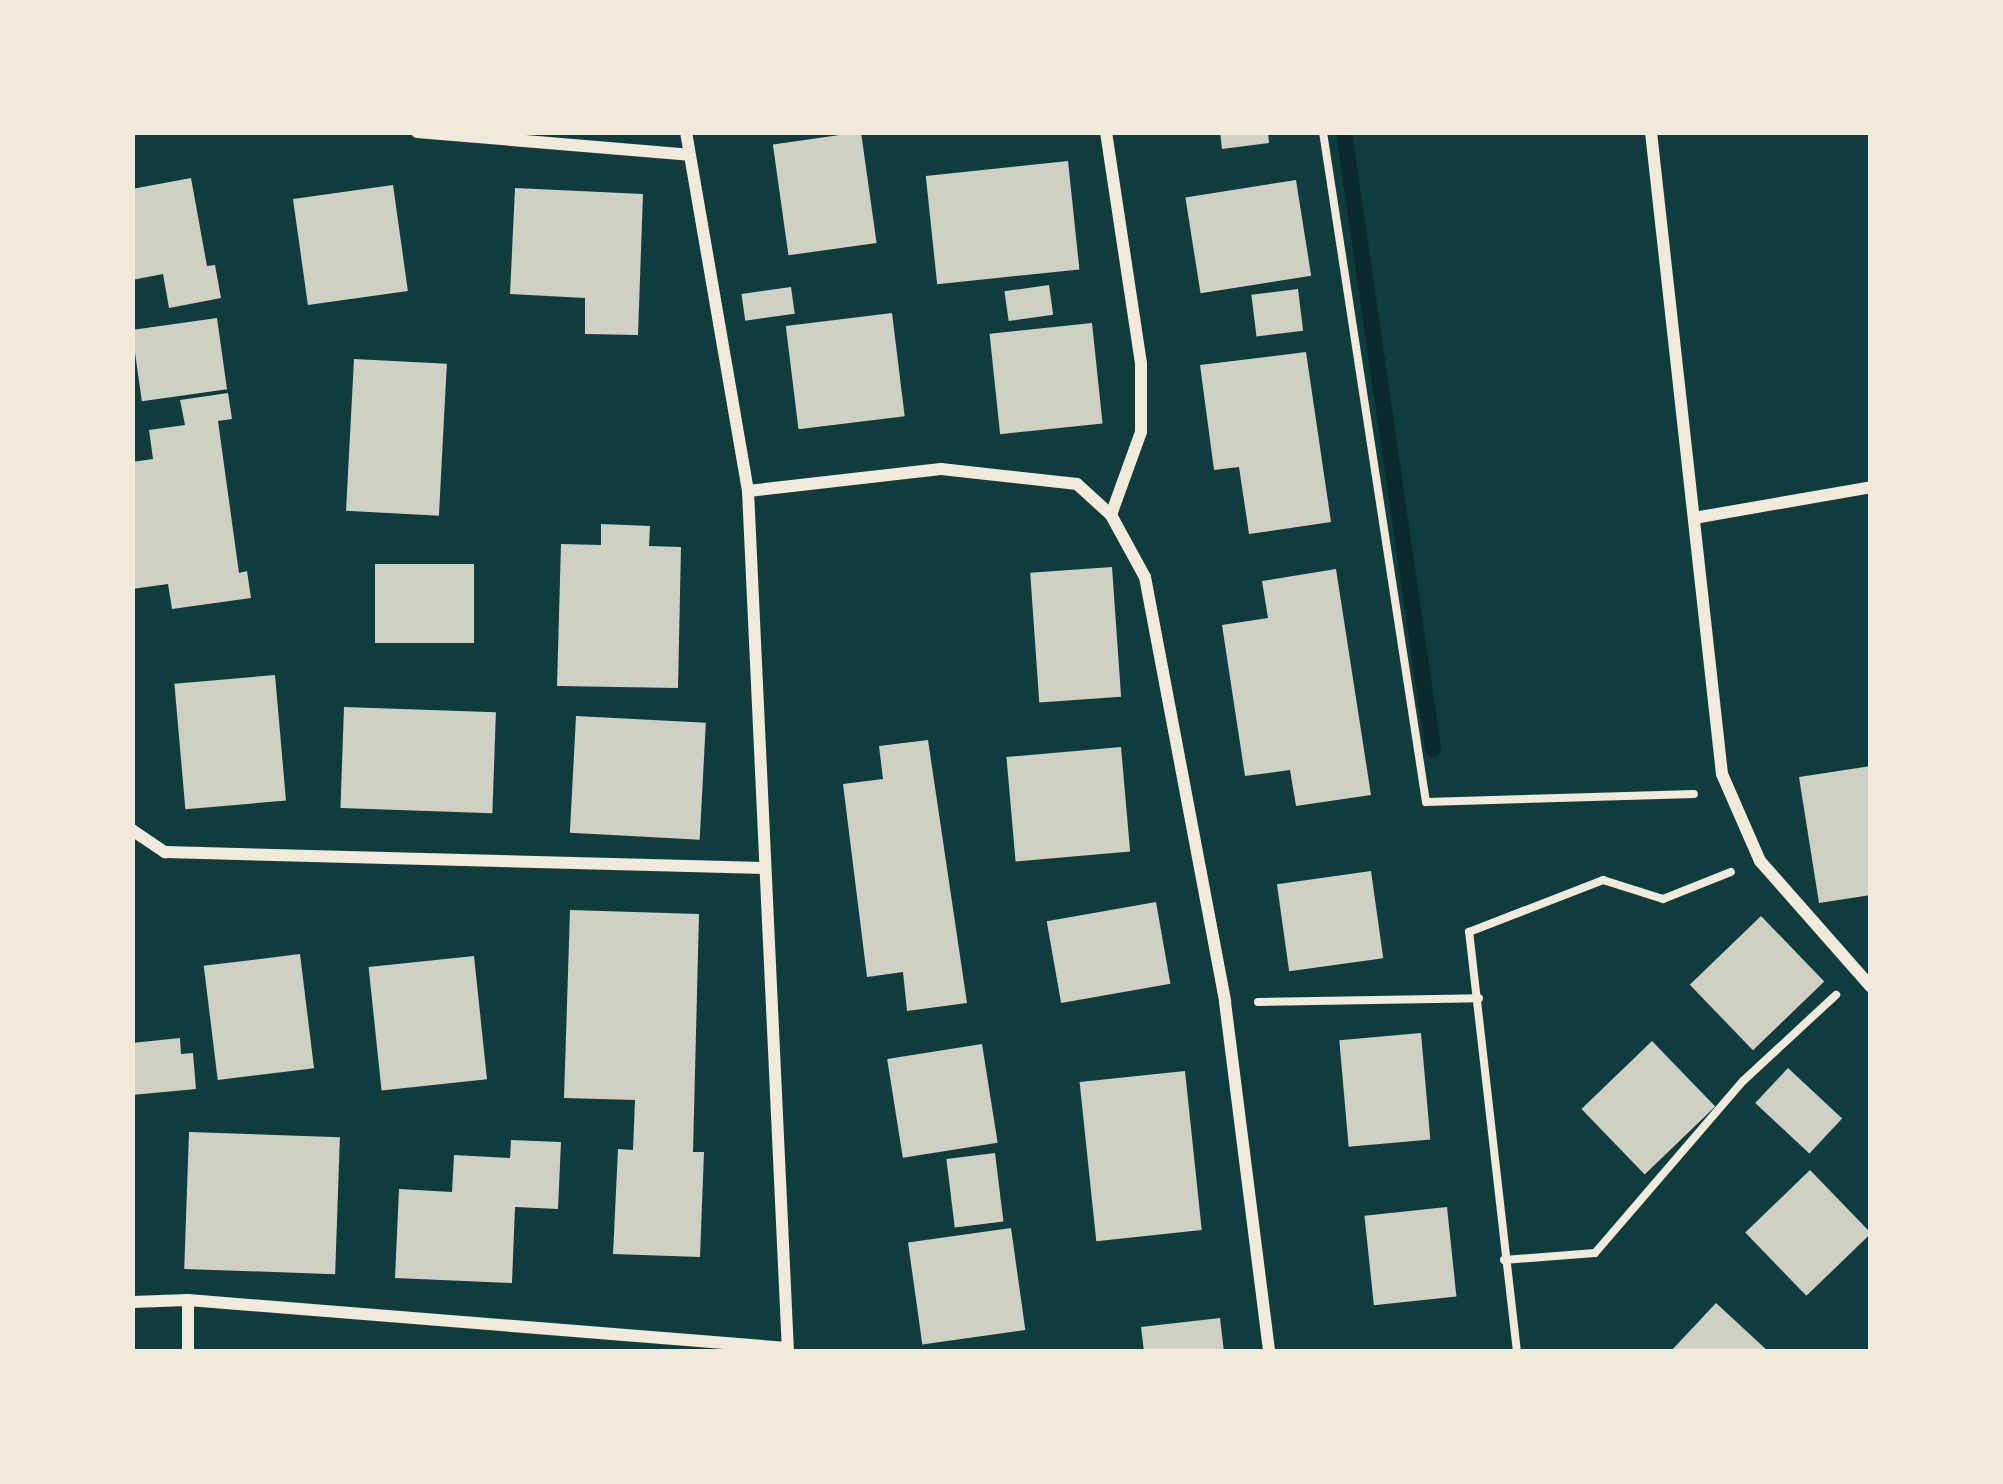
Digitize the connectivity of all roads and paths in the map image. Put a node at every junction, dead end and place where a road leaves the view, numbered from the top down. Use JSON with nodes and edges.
{"nodes":[{"id":1,"x":417,"y":132,"type":"edge"},
{"id":2,"x":686,"y":132,"type":"edge"},
{"id":3,"x":1106,"y":132,"type":"edge"},
{"id":4,"x":1323,"y":132,"type":"edge"},
{"id":5,"x":1651,"y":132,"type":"edge"},
{"id":6,"x":689,"y":155,"type":"junction"},
{"id":7,"x":1871,"y":487,"type":"edge"},
{"id":8,"x":748,"y":491,"type":"junction"},
{"id":9,"x":1111,"y":514,"type":"junction"},
{"id":10,"x":1694,"y":518,"type":"junction"},
{"id":11,"x":1731,"y":795,"type":"junction"},
{"id":12,"x":132,"y":830,"type":"edge"},
{"id":13,"x":1760,"y":860,"type":"junction"},
{"id":14,"x":765,"y":868,"type":"junction"},
{"id":15,"x":1859,"y":974,"type":"junction"},
{"id":16,"x":1871,"y":987,"type":"edge"},
{"id":17,"x":1479,"y":998,"type":"junction"},
{"id":18,"x":1225,"y":1002,"type":"junction"},
{"id":19,"x":1504,"y":1260,"type":"junction"},
{"id":20,"x":188,"y":1300,"type":"junction"},
{"id":21,"x":132,"y":1302,"type":"edge"},
{"id":22,"x":788,"y":1350,"type":"edge"},
{"id":23,"x":188,"y":1352,"type":"edge"},
{"id":24,"x":1269,"y":1352,"type":"edge"},
{"id":25,"x":1517,"y":1352,"type":"edge"}],
"edges":[{"from":1,"to":6,"type":"street"},
{"from":2,"to":6,"type":"street"},
{"from":3,"to":9,"type":"street"},
{"from":4,"to":11,"type":"path"},
{"from":5,"to":10,"type":"street"},
{"from":6,"to":8,"type":"street"},
{"from":7,"to":10,"type":"street"},
{"from":8,"to":9,"type":"street"},
{"from":8,"to":14,"type":"street"},
{"from":9,"to":18,"type":"street"},
{"from":10,"to":11,"type":"street"},
{"from":11,"to":13,"type":"street"},
{"from":12,"to":14,"type":"street"},
{"from":13,"to":15,"type":"street"},
{"from":13,"to":17,"type":"path"},
{"from":14,"to":22,"type":"street"},
{"from":15,"to":16,"type":"street"},
{"from":15,"to":19,"type":"path"},
{"from":17,"to":18,"type":"path"},
{"from":17,"to":19,"type":"path"},
{"from":18,"to":24,"type":"street"},
{"from":19,"to":25,"type":"path"},
{"from":20,"to":21,"type":"street"},
{"from":20,"to":22,"type":"street"},
{"from":20,"to":23,"type":"street"}]}
